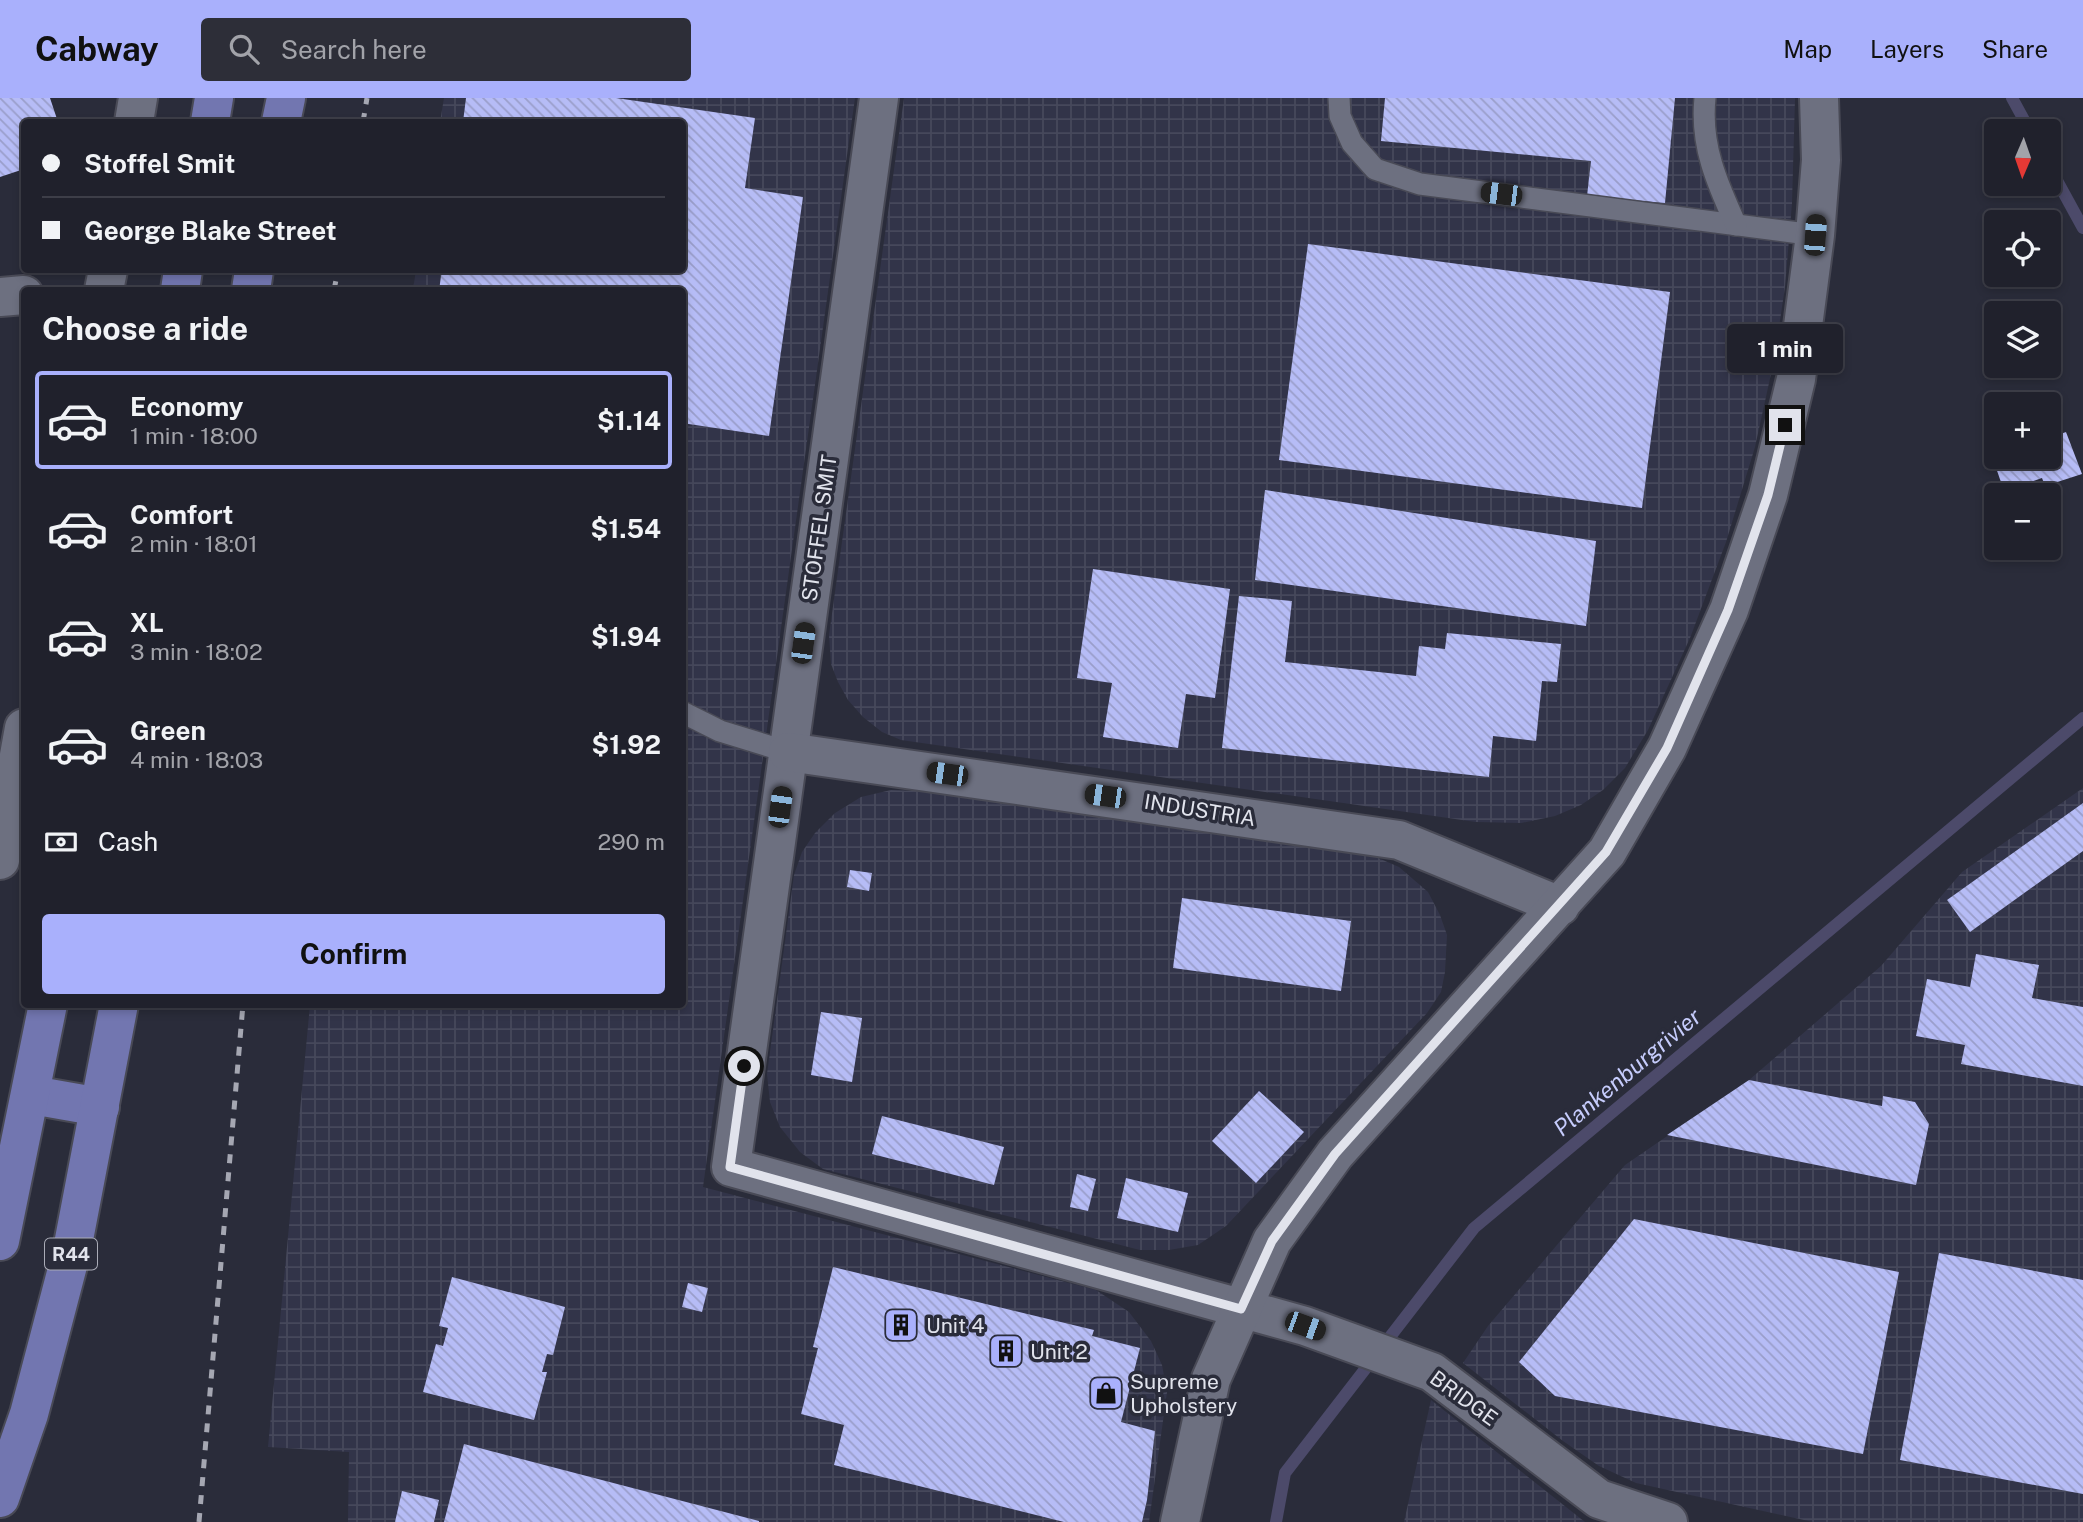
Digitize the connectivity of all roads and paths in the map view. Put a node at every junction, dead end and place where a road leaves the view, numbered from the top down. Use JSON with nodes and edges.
{"nodes":[{"id":1,"x":138,"y":98,"type":"edge"},
{"id":2,"x":214,"y":98,"type":"edge"},
{"id":3,"x":286,"y":98,"type":"edge"},
{"id":4,"x":879,"y":98,"type":"edge"},
{"id":5,"x":1339,"y":98,"type":"edge"},
{"id":6,"x":1705,"y":98,"type":"edge"},
{"id":7,"x":1819,"y":98,"type":"edge"},
{"id":8,"x":134,"y":119,"type":"edge"},
{"id":9,"x":210,"y":119,"type":"edge"},
{"id":10,"x":282,"y":119,"type":"edge"},
{"id":11,"x":1736,"y":225,"type":"junction"},
{"id":12,"x":1815,"y":235,"type":"junction"},
{"id":13,"x":21,"y":295,"type":"edge"},
{"id":14,"x":0,"y":297,"type":"edge"},
{"id":15,"x":686,"y":714,"type":"edge"},
{"id":16,"x":21,"y":744,"type":"edge"},
{"id":17,"x":788,"y":752,"type":"junction"},
{"id":18,"x":0,"y":860,"type":"edge"},
{"id":19,"x":1560,"y":906,"type":"junction"},
{"id":20,"x":47,"y":1008,"type":"edge"},
{"id":21,"x":118,"y":1008,"type":"edge"},
{"id":22,"x":32,"y":1095,"type":"junction"},
{"id":23,"x":100,"y":1107,"type":"junction"},
{"id":24,"x":730,"y":1167,"type":"joint"},
{"id":25,"x":0,"y":1241,"type":"edge"},
{"id":26,"x":1241,"y":1309,"type":"junction"},
{"id":27,"x":0,"y":1498,"type":"edge"},
{"id":28,"x":1180,"y":1522,"type":"edge"},
{"id":29,"x":1664,"y":1522,"type":"edge"}],
"edges":[{"from":1,"to":8,"type":"street"},
{"from":2,"to":9,"type":"main road"},
{"from":3,"to":10,"type":"main road"},
{"from":4,"to":17,"type":"street","name":"STOFFEL SMIT"},
{"from":5,"to":11,"type":"lane"},
{"from":6,"to":11,"type":"lane"},
{"from":7,"to":12,"type":"street"},
{"from":11,"to":12,"type":"lane"},
{"from":12,"to":19,"type":"street"},
{"from":13,"to":14,"type":"street"},
{"from":15,"to":17,"type":"lane"},
{"from":16,"to":18,"type":"street"},
{"from":17,"to":19,"type":"street","name":"INDUSTRIA"},
{"from":17,"to":24,"type":"street","name":"STOFFEL SMIT"},
{"from":19,"to":26,"type":"street"},
{"from":20,"to":22,"type":"main road"},
{"from":21,"to":23,"type":"main road","number":"R44"},
{"from":22,"to":23,"type":"main road"},
{"from":22,"to":25,"type":"main road"},
{"from":23,"to":27,"type":"main road","number":"R44"},
{"from":24,"to":26,"type":"street","name":"BRIDGE"},
{"from":26,"to":28,"type":"street"},
{"from":26,"to":29,"type":"street","name":"BRIDGE"}]}
